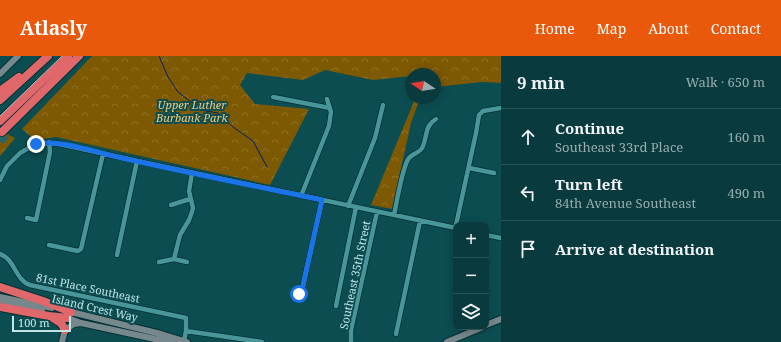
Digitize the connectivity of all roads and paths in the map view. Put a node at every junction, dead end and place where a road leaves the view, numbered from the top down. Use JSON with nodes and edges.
{"nodes":[{"id":1,"x":18,"y":56,"type":"edge"},
{"id":2,"x":47,"y":56,"type":"edge"},
{"id":3,"x":68,"y":56,"type":"edge"},
{"id":4,"x":80,"y":56,"type":"edge"},
{"id":5,"x":0,"y":74,"type":"edge"},
{"id":6,"x":0,"y":91,"type":"edge"},
{"id":7,"x":273,"y":98,"type":"dead end"},
{"id":8,"x":327,"y":99,"type":"dead end"},
{"id":9,"x":0,"y":100,"type":"edge"},
{"id":10,"x":383,"y":105,"type":"dead end"},
{"id":11,"x":330,"y":108,"type":"junction"},
{"id":12,"x":501,"y":108,"type":"edge"},
{"id":13,"x":436,"y":120,"type":"dead end"},
{"id":14,"x":0,"y":121,"type":"edge"},
{"id":15,"x":5,"y":133,"type":"tunnel mouth"},
{"id":16,"x":49,"y":142,"type":"junction"},
{"id":17,"x":103,"y":154,"type":"junction"},
{"id":18,"x":137,"y":161,"type":"junction"},
{"id":19,"x":469,"y":168,"type":"junction"},
{"id":20,"x":192,"y":173,"type":"junction"},
{"id":21,"x":494,"y":173,"type":"dead end"},
{"id":22,"x":0,"y":180,"type":"edge"},
{"id":23,"x":301,"y":196,"type":"junction"},
{"id":24,"x":190,"y":199,"type":"junction"},
{"id":25,"x":322,"y":200,"type":"junction"},
{"id":26,"x":171,"y":205,"type":"dead end"},
{"id":27,"x":348,"y":206,"type":"junction"},
{"id":28,"x":356,"y":208,"type":"junction"},
{"id":29,"x":377,"y":212,"type":"junction"},
{"id":30,"x":394,"y":216,"type":"junction"},
{"id":31,"x":27,"y":218,"type":"dead end"},
{"id":32,"x":420,"y":221,"type":"junction"},
{"id":33,"x":457,"y":222,"type":"edge"},
{"id":34,"x":453,"y":226,"type":"edge"},
{"id":35,"x":489,"y":236,"type":"edge"},
{"id":36,"x":501,"y":238,"type":"edge"},
{"id":37,"x":49,"y":245,"type":"dead end"},
{"id":38,"x":0,"y":254,"type":"edge"},
{"id":39,"x":118,"y":255,"type":"dead end"},
{"id":40,"x":174,"y":259,"type":"junction"},
{"id":41,"x":159,"y":262,"type":"dead end"},
{"id":42,"x":188,"y":262,"type":"dead end"},
{"id":43,"x":0,"y":287,"type":"edge"},
{"id":44,"x":299,"y":294,"type":"dead end"},
{"id":45,"x":0,"y":298,"type":"edge"},
{"id":46,"x":336,"y":306,"type":"dead end"},
{"id":47,"x":0,"y":307,"type":"edge"},
{"id":48,"x":69,"y":315,"type":"junction"},
{"id":49,"x":49,"y":316,"type":"junction"},
{"id":50,"x":501,"y":318,"type":"edge"},
{"id":51,"x":81,"y":323,"type":"junction"},
{"id":52,"x":489,"y":324,"type":"edge"},
{"id":53,"x":65,"y":330,"type":"junction"},
{"id":54,"x":476,"y":330,"type":"edge"},
{"id":55,"x":186,"y":331,"type":"junction"},
{"id":56,"x":396,"y":334,"type":"dead end"},
{"id":57,"x":62,"y":342,"type":"edge"},
{"id":58,"x":186,"y":342,"type":"edge"},
{"id":59,"x":262,"y":342,"type":"edge"},
{"id":60,"x":351,"y":342,"type":"edge"},
{"id":61,"x":447,"y":342,"type":"edge"}],
"edges":[{"from":1,"to":5,"type":"main road"},
{"from":2,"to":6,"type":"highway"},
{"from":2,"to":9,"type":"highway"},
{"from":3,"to":14,"type":"highway"},
{"from":4,"to":15,"type":"highway"},
{"from":7,"to":11,"type":"street"},
{"from":8,"to":11,"type":"street"},
{"from":10,"to":27,"type":"street"},
{"from":11,"to":23,"type":"street"},
{"from":12,"to":19,"type":"street"},
{"from":13,"to":30,"type":"street"},
{"from":16,"to":17,"type":"street"},
{"from":16,"to":22,"type":"street"},
{"from":16,"to":31,"type":"street"},
{"from":17,"to":18,"type":"street"},
{"from":17,"to":37,"type":"street"},
{"from":18,"to":20,"type":"street"},
{"from":18,"to":39,"type":"street"},
{"from":19,"to":21,"type":"street"},
{"from":19,"to":33,"type":"street"},
{"from":20,"to":23,"type":"street"},
{"from":20,"to":24,"type":"street"},
{"from":23,"to":25,"type":"street"},
{"from":24,"to":26,"type":"street"},
{"from":24,"to":40,"type":"street"},
{"from":25,"to":27,"type":"street"},
{"from":25,"to":44,"type":"street"},
{"from":27,"to":28,"type":"street"},
{"from":28,"to":29,"type":"street"},
{"from":28,"to":46,"type":"street"},
{"from":29,"to":30,"type":"street"},
{"from":29,"to":60,"type":"street","name":"Southeast 35th Street"},
{"from":30,"to":32,"type":"street"},
{"from":32,"to":34,"type":"street"},
{"from":32,"to":56,"type":"street"},
{"from":35,"to":36,"type":"street"},
{"from":38,"to":55,"type":"street","name":"81st Place Southeast"},
{"from":40,"to":41,"type":"street"},
{"from":40,"to":42,"type":"street"},
{"from":43,"to":48,"type":"highway"},
{"from":45,"to":48,"type":"main road","name":"Island Crest Way"},
{"from":47,"to":49,"type":"highway"},
{"from":48,"to":49,"type":"highway"},
{"from":48,"to":51,"type":"main road","name":"Island Crest Way"},
{"from":48,"to":58,"type":"main road","name":"Island Crest Way"},
{"from":49,"to":53,"type":"highway"},
{"from":50,"to":52,"type":"main road"},
{"from":51,"to":53,"type":"main road"},
{"from":51,"to":58,"type":"main road","name":"Island Crest Way"},
{"from":53,"to":57,"type":"main road"},
{"from":54,"to":61,"type":"main road"},
{"from":55,"to":58,"type":"street"},
{"from":55,"to":59,"type":"street"}]}
